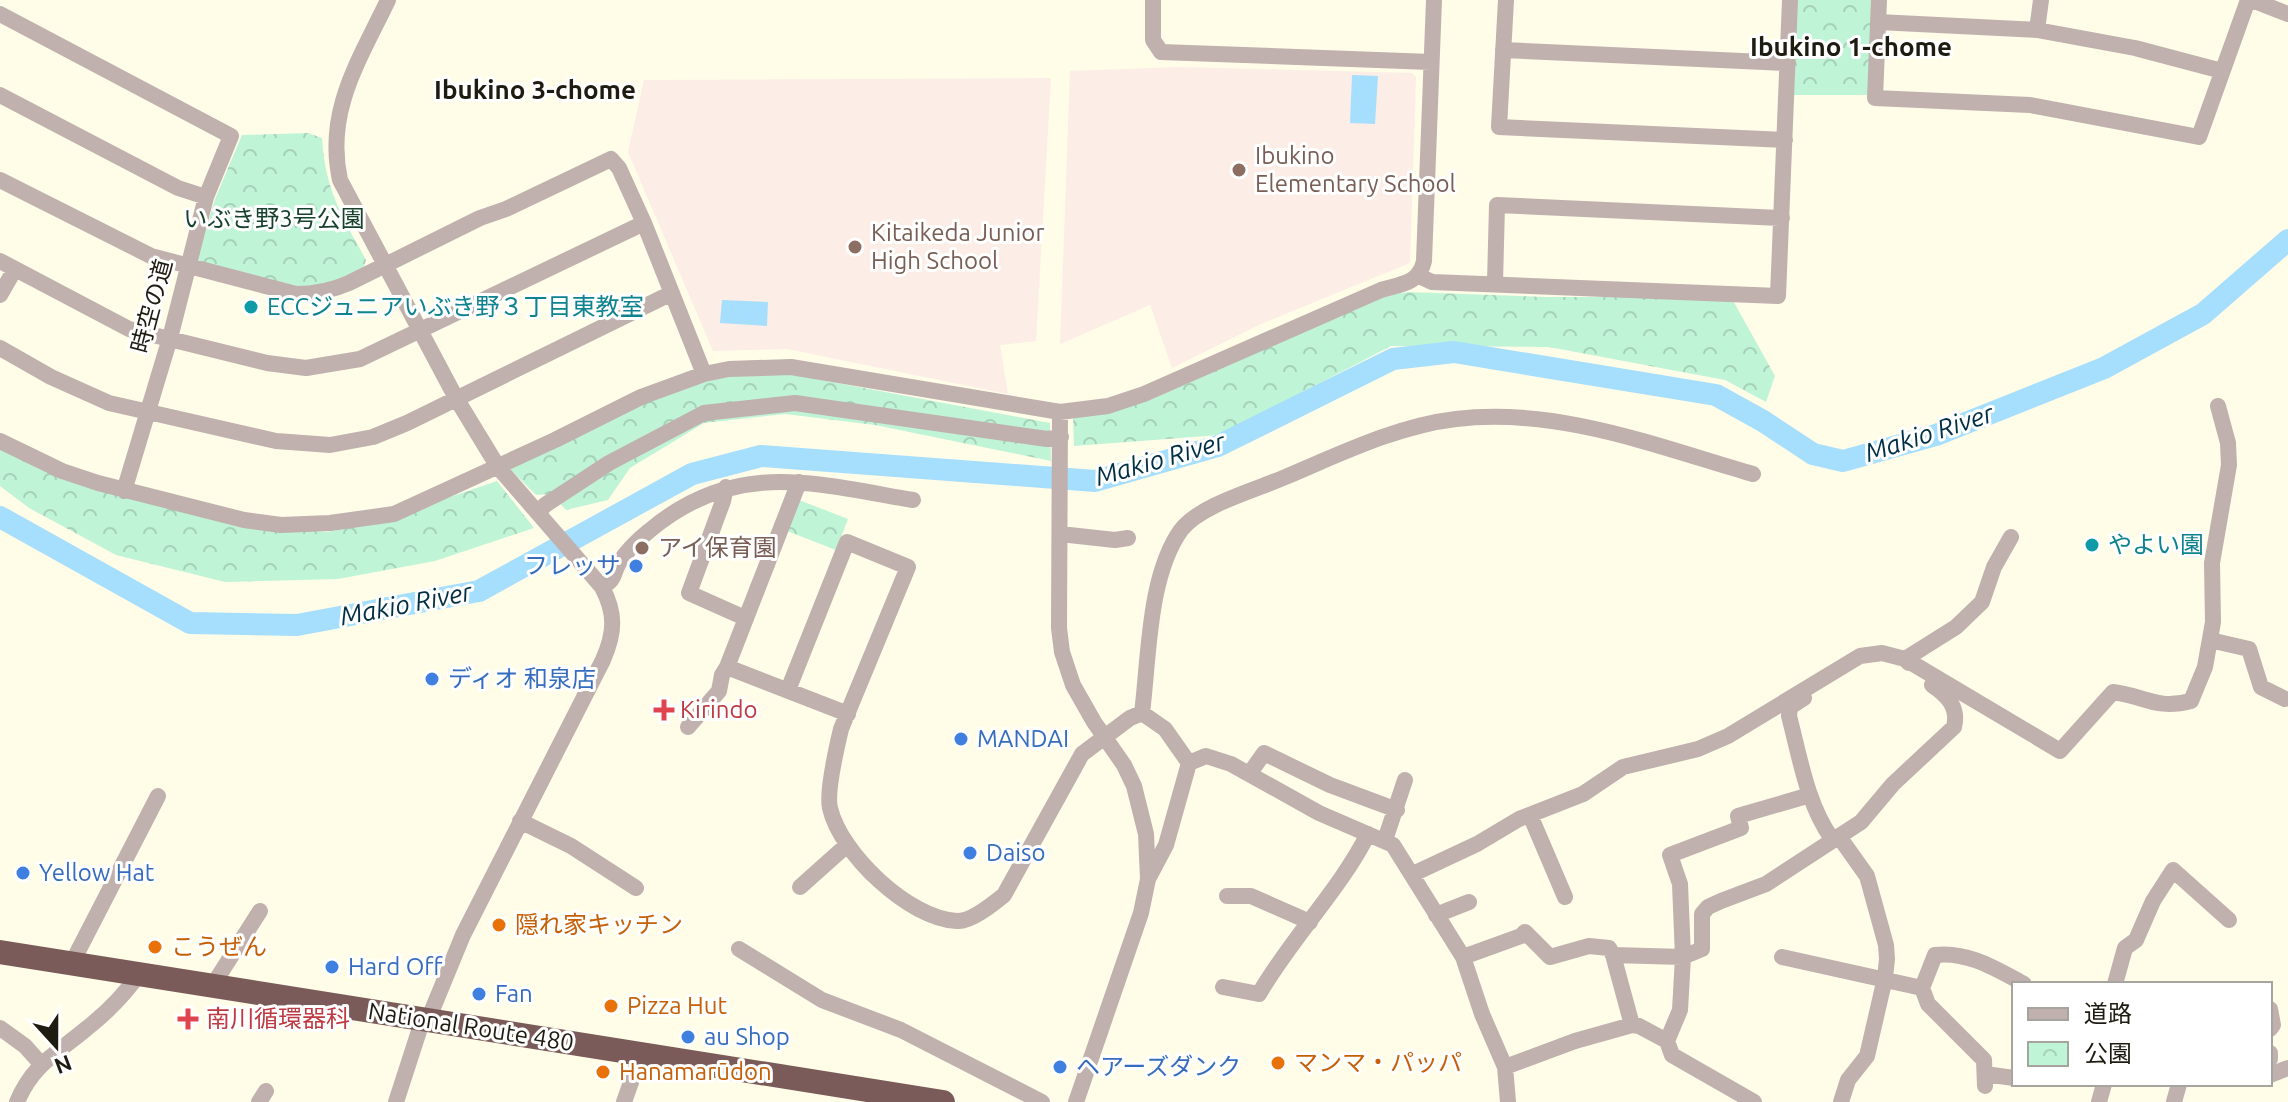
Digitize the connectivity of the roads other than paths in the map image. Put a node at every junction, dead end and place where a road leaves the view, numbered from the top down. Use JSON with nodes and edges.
{"nodes":[{"id":1,"x":6,"y":0,"type":"edge"},
{"id":2,"x":388,"y":0,"type":"edge"},
{"id":3,"x":1153,"y":0,"type":"edge"},
{"id":4,"x":1434,"y":0,"type":"edge"},
{"id":5,"x":1506,"y":0,"type":"edge"},
{"id":6,"x":1790,"y":0,"type":"edge"},
{"id":7,"x":1879,"y":0,"type":"edge"},
{"id":8,"x":2041,"y":0,"type":"edge"},
{"id":9,"x":2250,"y":0,"type":"edge"},
{"id":10,"x":0,"y":11,"type":"edge"},
{"id":11,"x":2288,"y":14,"type":"edge"},
{"id":12,"x":1878,"y":22,"type":"junction"},
{"id":13,"x":2037,"y":30,"type":"junction"},
{"id":14,"x":1503,"y":50,"type":"junction"},
{"id":15,"x":1431,"y":62,"type":"junction"},
{"id":16,"x":1788,"y":63,"type":"junction"},
{"id":17,"x":2222,"y":71,"type":"junction"},
{"id":18,"x":0,"y":95,"type":"edge"},
{"id":19,"x":1785,"y":140,"type":"junction"},
{"id":20,"x":0,"y":180,"type":"edge"},
{"id":21,"x":206,"y":197,"type":"junction"},
{"id":22,"x":1782,"y":218,"type":"junction"},
{"id":23,"x":644,"y":223,"type":"junction"},
{"id":24,"x":8,"y":265,"type":"edge"},
{"id":25,"x":385,"y":265,"type":"junction"},
{"id":26,"x":187,"y":267,"type":"junction"},
{"id":27,"x":1419,"y":276,"type":"junction"},
{"id":28,"x":1495,"y":283,"type":"junction"},
{"id":29,"x":672,"y":293,"type":"junction"},
{"id":30,"x":0,"y":295,"type":"edge"},
{"id":31,"x":420,"y":329,"type":"junction"},
{"id":32,"x":170,"y":338,"type":"junction"},
{"id":33,"x":0,"y":348,"type":"edge"},
{"id":34,"x":704,"y":374,"type":"junction"},
{"id":35,"x":456,"y":398,"type":"junction"},
{"id":36,"x":2218,"y":406,"type":"dead end"},
{"id":37,"x":1060,"y":412,"type":"junction"},
{"id":38,"x":147,"y":414,"type":"junction"},
{"id":39,"x":1060,"y":439,"type":"junction"},
{"id":40,"x":0,"y":441,"type":"edge"},
{"id":41,"x":498,"y":467,"type":"junction"},
{"id":42,"x":1753,"y":474,"type":"dead end"},
{"id":43,"x":799,"y":482,"type":"junction"},
{"id":44,"x":726,"y":487,"type":"junction"},
{"id":45,"x":124,"y":491,"type":"junction"},
{"id":46,"x":913,"y":500,"type":"dead end"},
{"id":47,"x":541,"y":517,"type":"junction"},
{"id":48,"x":1060,"y":529,"type":"junction"},
{"id":49,"x":2011,"y":537,"type":"dead end"},
{"id":50,"x":1121,"y":543,"type":"dead end"},
{"id":51,"x":599,"y":583,"type":"junction"},
{"id":52,"x":745,"y":618,"type":"junction"},
{"id":53,"x":2210,"y":640,"type":"junction"},
{"id":54,"x":1905,"y":659,"type":"junction"},
{"id":55,"x":727,"y":667,"type":"junction"},
{"id":56,"x":1820,"y":680,"type":"junction"},
{"id":57,"x":788,"y":690,"type":"junction"},
{"id":58,"x":2285,"y":699,"type":"dead end"},
{"id":59,"x":1142,"y":713,"type":"junction"},
{"id":60,"x":848,"y":714,"type":"junction"},
{"id":61,"x":697,"y":722,"type":"dead end"},
{"id":62,"x":1106,"y":737,"type":"junction"},
{"id":63,"x":1189,"y":763,"type":"junction"},
{"id":64,"x":1250,"y":773,"type":"junction"},
{"id":65,"x":1405,"y":780,"type":"dead end"},
{"id":66,"x":1810,"y":795,"type":"junction"},
{"id":67,"x":158,"y":796,"type":"dead end"},
{"id":68,"x":1397,"y":810,"type":"junction"},
{"id":69,"x":1530,"y":815,"type":"junction"},
{"id":70,"x":520,"y":821,"type":"junction"},
{"id":71,"x":1368,"y":834,"type":"junction"},
{"id":72,"x":1836,"y":839,"type":"junction"},
{"id":73,"x":1385,"y":840,"type":"junction"},
{"id":74,"x":847,"y":845,"type":"junction"},
{"id":75,"x":1413,"y":874,"type":"junction"},
{"id":76,"x":1148,"y":879,"type":"junction"},
{"id":77,"x":800,"y":887,"type":"dead end"},
{"id":78,"x":636,"y":888,"type":"dead end"},
{"id":79,"x":1227,"y":896,"type":"dead end"},
{"id":80,"x":1565,"y":897,"type":"dead end"},
{"id":81,"x":1469,"y":902,"type":"dead end"},
{"id":82,"x":1680,"y":909,"type":"junction"},
{"id":83,"x":1705,"y":910,"type":"junction"},
{"id":84,"x":260,"y":911,"type":"dead end"},
{"id":85,"x":1436,"y":915,"type":"junction"},
{"id":86,"x":2229,"y":920,"type":"dead end"},
{"id":87,"x":1310,"y":922,"type":"junction"},
{"id":88,"x":739,"y":949,"type":"dead end"},
{"id":89,"x":0,"y":952,"type":"edge"},
{"id":90,"x":1613,"y":955,"type":"junction"},
{"id":91,"x":1463,"y":957,"type":"junction"},
{"id":92,"x":1683,"y":957,"type":"junction"},
{"id":93,"x":1782,"y":957,"type":"dead end"},
{"id":94,"x":74,"y":964,"type":"junction"},
{"id":95,"x":139,"y":974,"type":"junction"},
{"id":96,"x":1885,"y":978,"type":"junction"},
{"id":97,"x":2020,"y":982,"type":"edge"},
{"id":98,"x":2116,"y":982,"type":"edge"},
{"id":99,"x":217,"y":986,"type":"junction"},
{"id":100,"x":1223,"y":987,"type":"dead end"},
{"id":101,"x":1922,"y":988,"type":"junction"},
{"id":102,"x":428,"y":1020,"type":"junction"},
{"id":103,"x":1632,"y":1025,"type":"junction"},
{"id":104,"x":0,"y":1028,"type":"edge"},
{"id":105,"x":1667,"y":1041,"type":"junction"},
{"id":106,"x":641,"y":1054,"type":"junction"},
{"id":107,"x":41,"y":1064,"type":"junction"},
{"id":108,"x":1505,"y":1067,"type":"junction"},
{"id":109,"x":2012,"y":1078,"type":"edge"},
{"id":110,"x":914,"y":1100,"type":"edge"},
{"id":111,"x":17,"y":1102,"type":"edge"},
{"id":112,"x":396,"y":1102,"type":"edge"},
{"id":113,"x":624,"y":1102,"type":"edge"},
{"id":114,"x":943,"y":1102,"type":"edge"},
{"id":115,"x":1042,"y":1102,"type":"edge"},
{"id":116,"x":1076,"y":1102,"type":"edge"},
{"id":117,"x":1508,"y":1102,"type":"edge"},
{"id":118,"x":1754,"y":1102,"type":"edge"},
{"id":119,"x":1841,"y":1102,"type":"edge"}],
"edges":[{"from":1,"to":10,"type":"street"},
{"from":2,"to":25,"type":"street"},
{"from":3,"to":15,"type":"street"},
{"from":4,"to":15,"type":"street"},
{"from":5,"to":14,"type":"street"},
{"from":6,"to":16,"type":"street"},
{"from":7,"to":12,"type":"street"},
{"from":8,"to":13,"type":"street"},
{"from":9,"to":11,"type":"street"},
{"from":9,"to":17,"type":"street"},
{"from":10,"to":21,"type":"street","name":"時空の道"},
{"from":12,"to":13,"type":"street"},
{"from":12,"to":17,"type":"street"},
{"from":13,"to":17,"type":"street"},
{"from":14,"to":16,"type":"street"},
{"from":14,"to":19,"type":"street"},
{"from":15,"to":27,"type":"street"},
{"from":16,"to":19,"type":"street"},
{"from":18,"to":21,"type":"street"},
{"from":19,"to":22,"type":"street"},
{"from":20,"to":26,"type":"street"},
{"from":21,"to":26,"type":"street","name":"時空の道"},
{"from":22,"to":28,"type":"street"},
{"from":22,"to":28,"type":"street"},
{"from":23,"to":25,"type":"street"},
{"from":23,"to":29,"type":"street"},
{"from":23,"to":31,"type":"street"},
{"from":24,"to":30,"type":"street"},
{"from":24,"to":32,"type":"street"},
{"from":25,"to":26,"type":"street"},
{"from":25,"to":31,"type":"street"},
{"from":26,"to":32,"type":"street","name":"時空の道"},
{"from":27,"to":28,"type":"street"},
{"from":27,"to":37,"type":"street"},
{"from":29,"to":34,"type":"street"},
{"from":29,"to":35,"type":"street"},
{"from":31,"to":32,"type":"street"},
{"from":31,"to":35,"type":"street"},
{"from":32,"to":38,"type":"street","name":"時空の道"},
{"from":33,"to":38,"type":"street"},
{"from":34,"to":37,"type":"street"},
{"from":34,"to":41,"type":"street"},
{"from":35,"to":38,"type":"street"},
{"from":35,"to":41,"type":"street"},
{"from":36,"to":53,"type":"street"},
{"from":37,"to":39,"type":"street"},
{"from":38,"to":45,"type":"street","name":"時空の道"},
{"from":39,"to":47,"type":"street"},
{"from":39,"to":48,"type":"street"},
{"from":40,"to":45,"type":"street"},
{"from":41,"to":45,"type":"street"},
{"from":41,"to":47,"type":"street"},
{"from":42,"to":59,"type":"street"},
{"from":43,"to":44,"type":"street"},
{"from":43,"to":46,"type":"street"},
{"from":43,"to":52,"type":"street"},
{"from":44,"to":51,"type":"street"},
{"from":44,"to":52,"type":"street"},
{"from":47,"to":51,"type":"street"},
{"from":48,"to":50,"type":"street"},
{"from":48,"to":62,"type":"street"},
{"from":49,"to":54,"type":"street"},
{"from":51,"to":70,"type":"street"},
{"from":52,"to":55,"type":"street"},
{"from":53,"to":54,"type":"street"},
{"from":53,"to":58,"type":"street"},
{"from":54,"to":56,"type":"street"},
{"from":54,"to":72,"type":"street"},
{"from":55,"to":57,"type":"street"},
{"from":55,"to":61,"type":"street"},
{"from":56,"to":66,"type":"street"},
{"from":56,"to":69,"type":"street"},
{"from":57,"to":60,"type":"street"},
{"from":57,"to":60,"type":"street"},
{"from":59,"to":62,"type":"street"},
{"from":59,"to":63,"type":"street"},
{"from":60,"to":74,"type":"street"},
{"from":62,"to":74,"type":"street"},
{"from":62,"to":76,"type":"street"},
{"from":63,"to":64,"type":"street"},
{"from":63,"to":76,"type":"street"},
{"from":64,"to":68,"type":"street"},
{"from":64,"to":71,"type":"street"},
{"from":65,"to":68,"type":"street"},
{"from":66,"to":72,"type":"street"},
{"from":66,"to":82,"type":"street"},
{"from":67,"to":94,"type":"street"},
{"from":68,"to":73,"type":"street"},
{"from":69,"to":75,"type":"street"},
{"from":69,"to":80,"type":"street"},
{"from":70,"to":78,"type":"street"},
{"from":70,"to":102,"type":"street"},
{"from":71,"to":73,"type":"street"},
{"from":71,"to":87,"type":"street"},
{"from":72,"to":83,"type":"street"},
{"from":72,"to":96,"type":"street"},
{"from":73,"to":75,"type":"street"},
{"from":74,"to":77,"type":"street"},
{"from":75,"to":85,"type":"street"},
{"from":76,"to":116,"type":"street"},
{"from":79,"to":87,"type":"street"},
{"from":81,"to":85,"type":"street"},
{"from":82,"to":83,"type":"street"},
{"from":82,"to":92,"type":"street"},
{"from":83,"to":92,"type":"street"},
{"from":84,"to":99,"type":"street"},
{"from":85,"to":91,"type":"street"},
{"from":86,"to":98,"type":"street"},
{"from":87,"to":100,"type":"street"},
{"from":88,"to":115,"type":"street"},
{"from":89,"to":94,"type":"highway","name":"National Route 480"},
{"from":90,"to":91,"type":"street"},
{"from":90,"to":92,"type":"street"},
{"from":90,"to":103,"type":"street"},
{"from":91,"to":108,"type":"street"},
{"from":92,"to":105,"type":"street"},
{"from":93,"to":96,"type":"street"},
{"from":94,"to":95,"type":"highway","name":"National Route 480"},
{"from":95,"to":99,"type":"highway","name":"National Route 480"},
{"from":95,"to":107,"type":"street"},
{"from":96,"to":101,"type":"street"},
{"from":96,"to":119,"type":"street"},
{"from":97,"to":101,"type":"street"},
{"from":99,"to":102,"type":"highway","name":"National Route 480"},
{"from":101,"to":109,"type":"street"},
{"from":102,"to":106,"type":"highway","name":"National Route 480"},
{"from":102,"to":112,"type":"street"},
{"from":103,"to":105,"type":"street"},
{"from":103,"to":108,"type":"street"},
{"from":104,"to":107,"type":"street"},
{"from":105,"to":118,"type":"street"},
{"from":106,"to":110,"type":"highway","name":"National Route 480"},
{"from":106,"to":113,"type":"street"},
{"from":107,"to":111,"type":"street"},
{"from":108,"to":117,"type":"street"},
{"from":110,"to":114,"type":"highway","name":"National Route 480"}]}
